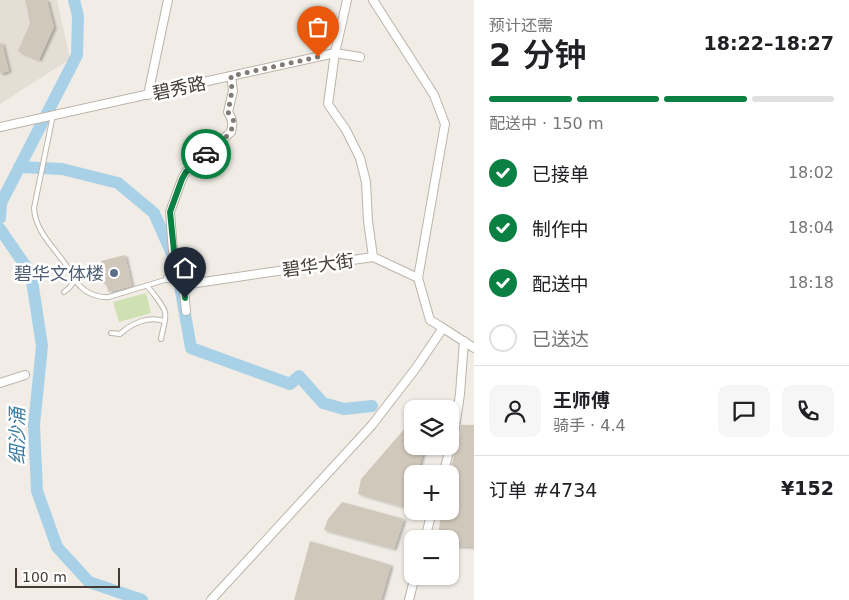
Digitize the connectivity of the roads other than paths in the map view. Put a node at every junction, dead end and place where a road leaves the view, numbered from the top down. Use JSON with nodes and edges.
{"nodes":[{"id":1,"x":168,"y":0,"type":"edge"},
{"id":2,"x":346,"y":0,"type":"edge"},
{"id":3,"x":373,"y":0,"type":"edge"},
{"id":4,"x":335,"y":54,"type":"junction"},
{"id":5,"x":360,"y":57,"type":"dead end"},
{"id":6,"x":231,"y":76,"type":"junction"},
{"id":7,"x":148,"y":94,"type":"junction"},
{"id":8,"x":52,"y":115,"type":"junction"},
{"id":9,"x":0,"y":127,"type":"edge"},
{"id":10,"x":373,"y":257,"type":"junction"},
{"id":11,"x":181,"y":275,"type":"junction"},
{"id":12,"x":168,"y":278,"type":"joint"},
{"id":13,"x":418,"y":278,"type":"junction"},
{"id":14,"x":75,"y":280,"type":"junction"},
{"id":15,"x":183,"y":285,"type":"junction"},
{"id":16,"x":147,"y":286,"type":"junction"},
{"id":17,"x":64,"y":292,"type":"dead end"},
{"id":18,"x":186,"y":311,"type":"dead end"},
{"id":19,"x":164,"y":321,"type":"junction"},
{"id":20,"x":444,"y":328,"type":"junction"},
{"id":21,"x":111,"y":333,"type":"dead end"},
{"id":22,"x":160,"y":339,"type":"dead end"},
{"id":23,"x":464,"y":341,"type":"junction"},
{"id":24,"x":474,"y":348,"type":"edge"},
{"id":25,"x":25,"y":374,"type":"dead end"},
{"id":26,"x":0,"y":383,"type":"edge"},
{"id":27,"x":445,"y":465,"type":"edge"},
{"id":28,"x":412,"y":585,"type":"edge"},
{"id":29,"x":211,"y":600,"type":"edge"},
{"id":30,"x":408,"y":600,"type":"edge"}],
"edges":[{"from":1,"to":7,"type":"street"},
{"from":2,"to":4,"type":"street"},
{"from":3,"to":13,"type":"street"},
{"from":4,"to":5,"type":"street","name":"碧秀路"},
{"from":4,"to":6,"type":"street","name":"碧秀路"},
{"from":4,"to":10,"type":"street"},
{"from":6,"to":7,"type":"street","name":"碧秀路"},
{"from":6,"to":11,"type":"street"},
{"from":7,"to":8,"type":"street","name":"碧秀路"},
{"from":8,"to":9,"type":"street","name":"碧秀路"},
{"from":8,"to":14,"type":"lane"},
{"from":10,"to":13,"type":"street","name":"碧华大街"},
{"from":10,"to":15,"type":"street","name":"碧华大街"},
{"from":11,"to":12,"type":"street"},
{"from":11,"to":15,"type":"street"},
{"from":12,"to":16,"type":"lane"},
{"from":13,"to":20,"type":"street"},
{"from":14,"to":16,"type":"lane"},
{"from":14,"to":17,"type":"lane"},
{"from":15,"to":18,"type":"street"},
{"from":16,"to":19,"type":"lane"},
{"from":19,"to":21,"type":"lane"},
{"from":19,"to":22,"type":"lane"},
{"from":20,"to":23,"type":"street"},
{"from":20,"to":29,"type":"street"},
{"from":23,"to":24,"type":"street"},
{"from":23,"to":27,"type":"street"},
{"from":25,"to":26,"type":"street"},
{"from":28,"to":30,"type":"street"}]}
